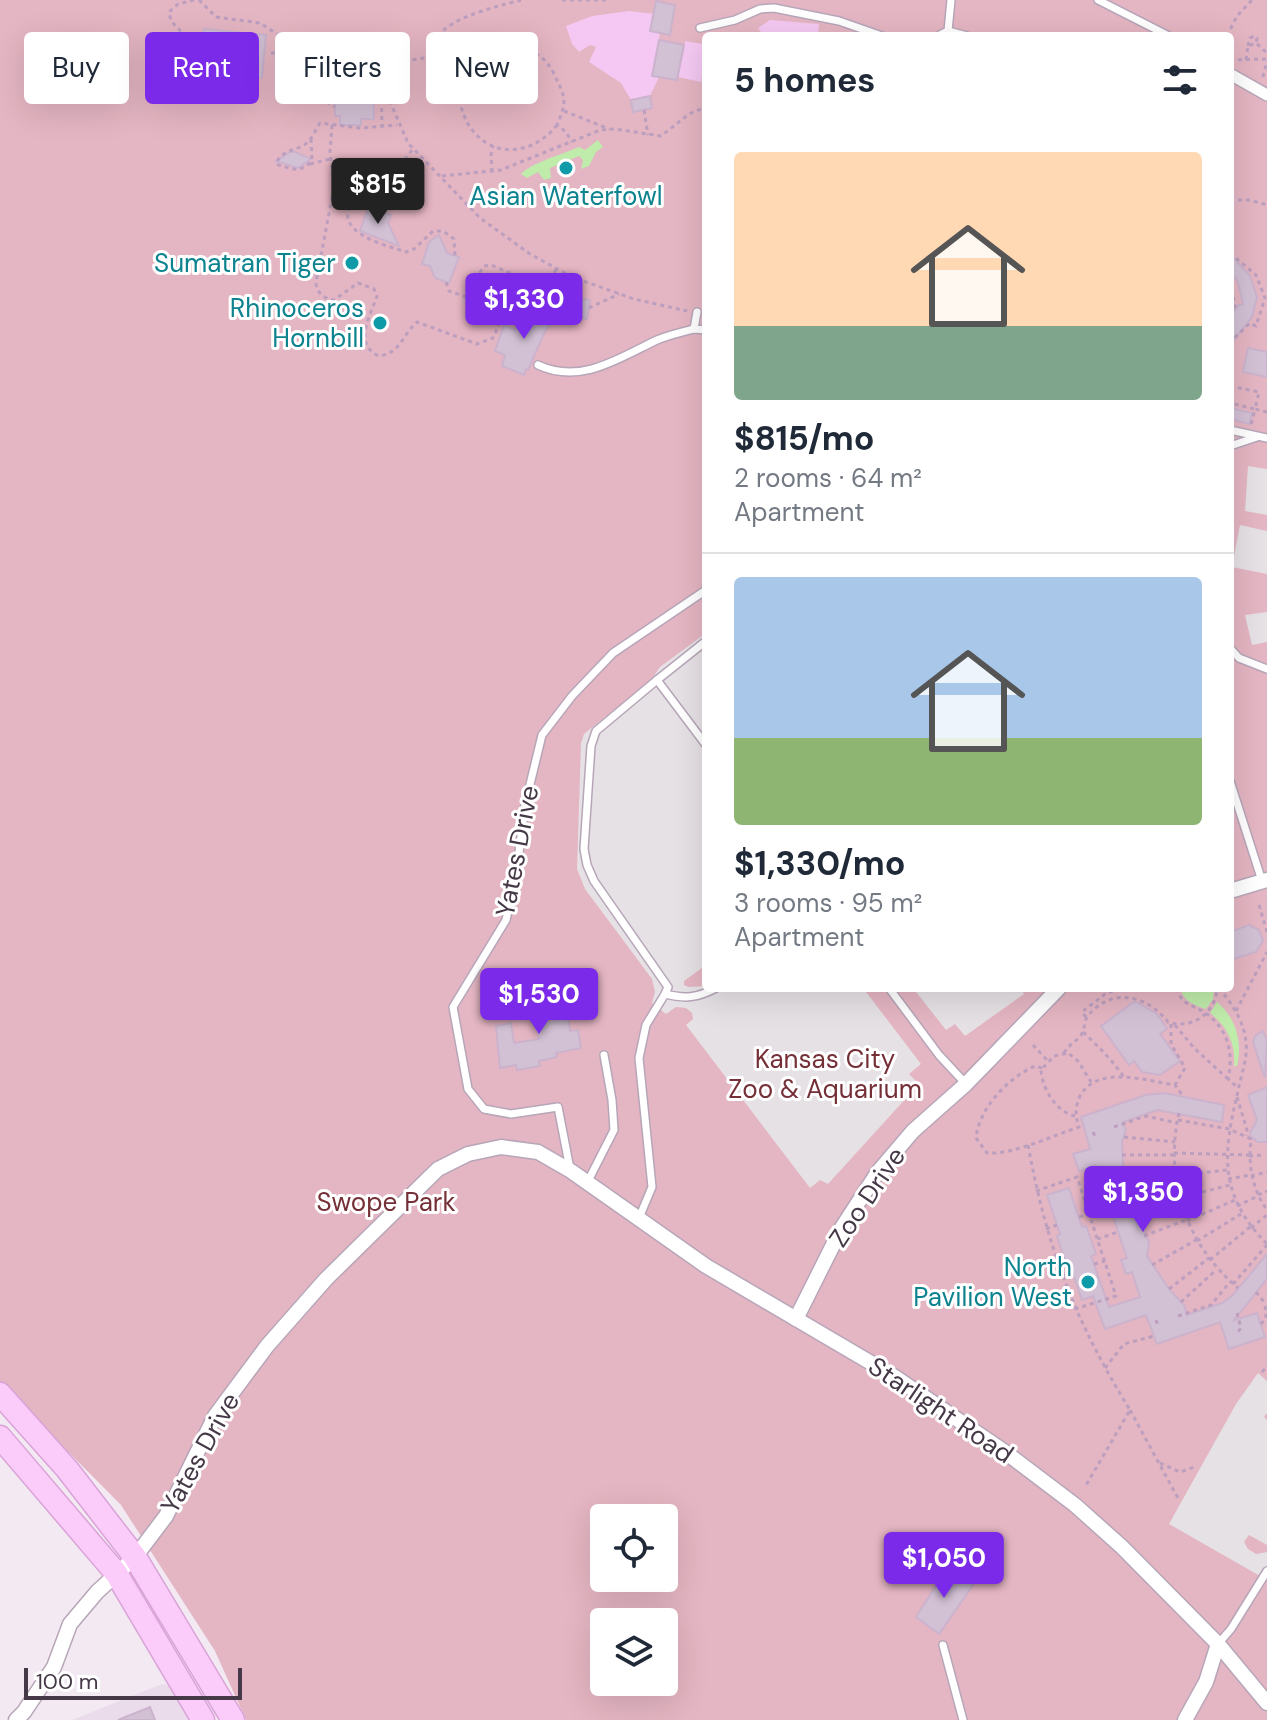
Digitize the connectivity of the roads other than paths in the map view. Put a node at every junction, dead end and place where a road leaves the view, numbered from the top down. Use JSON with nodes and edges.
{"nodes":[{"id":1,"x":951,"y":0,"type":"edge"},
{"id":2,"x":1098,"y":0,"type":"edge"},
{"id":3,"x":700,"y":28,"type":"dead end"},
{"id":4,"x":948,"y":31,"type":"joint"},
{"id":5,"x":871,"y":32,"type":"edge"},
{"id":6,"x":952,"y":32,"type":"edge"},
{"id":7,"x":1161,"y":32,"type":"edge"},
{"id":8,"x":1234,"y":76,"type":"edge"},
{"id":9,"x":1264,"y":90,"type":"edge"},
{"id":10,"x":697,"y":312,"type":"road end"},
{"id":11,"x":694,"y":329,"type":"junction"},
{"id":12,"x":702,"y":330,"type":"edge"},
{"id":13,"x":538,"y":365,"type":"dead end"},
{"id":14,"x":1234,"y":431,"type":"edge"},
{"id":15,"x":1263,"y":437,"type":"edge"},
{"id":16,"x":1234,"y":445,"type":"edge"},
{"id":17,"x":702,"y":593,"type":"edge"},
{"id":18,"x":702,"y":644,"type":"edge"},
{"id":19,"x":1234,"y":652,"type":"edge"},
{"id":20,"x":1267,"y":669,"type":"edge"},
{"id":21,"x":657,"y":680,"type":"junction"},
{"id":22,"x":702,"y":740,"type":"edge"},
{"id":23,"x":1234,"y":792,"type":"edge"},
{"id":24,"x":1265,"y":881,"type":"edge"},
{"id":25,"x":1234,"y":890,"type":"edge"},
{"id":26,"x":709,"y":992,"type":"edge"},
{"id":27,"x":892,"y":992,"type":"edge"},
{"id":28,"x":1049,"y":992,"type":"edge"},
{"id":29,"x":665,"y":994,"type":"junction"},
{"id":30,"x":604,"y":1055,"type":"dead end"},
{"id":31,"x":966,"y":1084,"type":"junction"},
{"id":32,"x":571,"y":1171,"type":"junction"},
{"id":33,"x":587,"y":1183,"type":"junction"},
{"id":34,"x":638,"y":1220,"type":"junction"},
{"id":35,"x":796,"y":1319,"type":"junction"},
{"id":36,"x":0,"y":1394,"type":"edge"},
{"id":37,"x":0,"y":1437,"type":"edge"},
{"id":38,"x":135,"y":1557,"type":"junction"},
{"id":39,"x":1267,"y":1571,"type":"edge"},
{"id":40,"x":116,"y":1573,"type":"junction"},
{"id":41,"x":1218,"y":1644,"type":"junction"},
{"id":42,"x":943,"y":1645,"type":"dead end"},
{"id":43,"x":1267,"y":1703,"type":"edge"},
{"id":44,"x":16,"y":1720,"type":"edge"},
{"id":45,"x":203,"y":1720,"type":"edge"},
{"id":46,"x":233,"y":1720,"type":"edge"},
{"id":47,"x":963,"y":1720,"type":"edge"},
{"id":48,"x":1185,"y":1720,"type":"edge"}],
"edges":[{"from":1,"to":4,"type":"lane"},
{"from":2,"to":7,"type":"lane"},
{"from":3,"to":5,"type":"lane"},
{"from":4,"to":6,"type":"lane"},
{"from":8,"to":9,"type":"street"},
{"from":10,"to":11,"type":"lane"},
{"from":11,"to":12,"type":"lane"},
{"from":11,"to":13,"type":"lane"},
{"from":14,"to":15,"type":"lane"},
{"from":15,"to":16,"type":"lane"},
{"from":17,"to":32,"type":"lane","name":"Yates Drive"},
{"from":18,"to":21,"type":"lane"},
{"from":19,"to":20,"type":"lane"},
{"from":21,"to":22,"type":"lane"},
{"from":21,"to":29,"type":"lane"},
{"from":23,"to":24,"type":"lane"},
{"from":24,"to":25,"type":"street"},
{"from":26,"to":29,"type":"lane"},
{"from":27,"to":31,"type":"lane"},
{"from":28,"to":31,"type":"street","name":"Zoo Drive"},
{"from":29,"to":34,"type":"lane"},
{"from":30,"to":33,"type":"lane"},
{"from":31,"to":35,"type":"street","name":"Zoo Drive"},
{"from":32,"to":33,"type":"street","name":"Starlight Road"},
{"from":32,"to":38,"type":"street","name":"Yates Drive"},
{"from":33,"to":34,"type":"street","name":"Starlight Road"},
{"from":34,"to":35,"type":"street","name":"Starlight Road"},
{"from":35,"to":41,"type":"street","name":"Starlight Road"},
{"from":36,"to":38,"type":"main road"},
{"from":37,"to":40,"type":"main road"},
{"from":38,"to":40,"type":"street","name":"Yates Drive"},
{"from":38,"to":46,"type":"main road"},
{"from":39,"to":41,"type":"lane"},
{"from":40,"to":44,"type":"street","name":"Yates Drive"},
{"from":40,"to":45,"type":"main road"},
{"from":41,"to":43,"type":"street","name":"Starlight Road"},
{"from":41,"to":48,"type":"street"},
{"from":42,"to":47,"type":"lane"}]}
